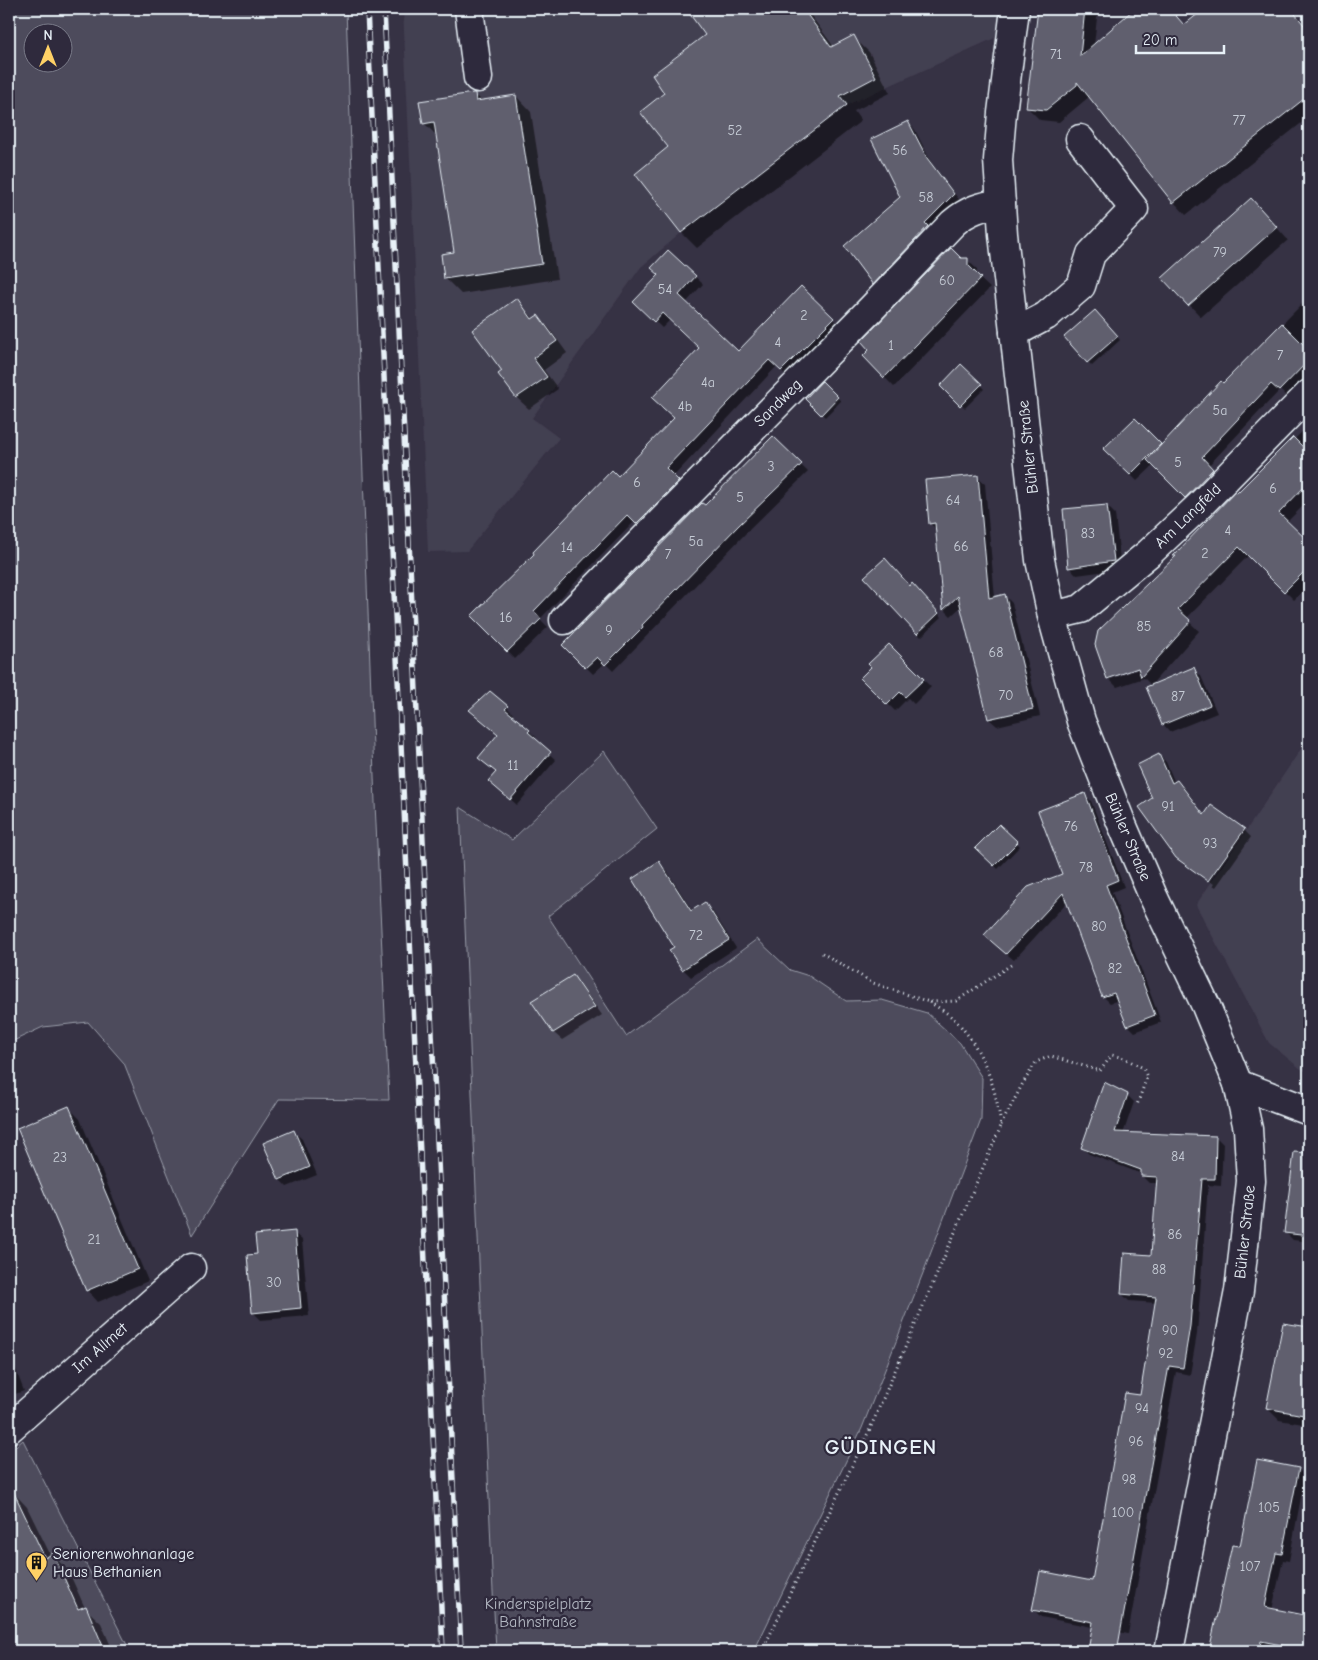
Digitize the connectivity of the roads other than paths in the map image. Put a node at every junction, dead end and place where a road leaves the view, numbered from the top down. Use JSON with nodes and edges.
{"nodes":[{"id":1,"x":469,"y":9,"type":"edge"},
{"id":2,"x":1015,"y":9,"type":"edge"},
{"id":3,"x":478,"y":78,"type":"dead end"},
{"id":4,"x":1080,"y":138,"type":"dead end"},
{"id":5,"x":1001,"y":203,"type":"junction"},
{"id":6,"x":1014,"y":333,"type":"junction"},
{"id":7,"x":1309,"y":394,"type":"edge"},
{"id":8,"x":1052,"y":616,"type":"junction"},
{"id":9,"x":564,"y":620,"type":"dead end"},
{"id":10,"x":1238,"y":1084,"type":"junction"},
{"id":11,"x":1309,"y":1111,"type":"edge"},
{"id":12,"x":191,"y":1268,"type":"dead end"},
{"id":13,"x":9,"y":1428,"type":"edge"},
{"id":14,"x":1169,"y":1651,"type":"edge"}],
"edges":[{"from":1,"to":3,"type":"main road"},
{"from":2,"to":5,"type":"main road","name":"Bühler Straße"},
{"from":4,"to":6,"type":"main road"},
{"from":5,"to":6,"type":"main road","name":"Bühler Straße"},
{"from":5,"to":9,"type":"main road","name":"Sandweg"},
{"from":6,"to":8,"type":"main road","name":"Bühler Straße"},
{"from":7,"to":8,"type":"main road","name":"Am Langfeld"},
{"from":8,"to":10,"type":"main road","name":"Bühler Straße"},
{"from":10,"to":11,"type":"main road"},
{"from":10,"to":14,"type":"main road","name":"Bühler Straße"},
{"from":12,"to":13,"type":"main road","name":"Im Allmet"}]}
